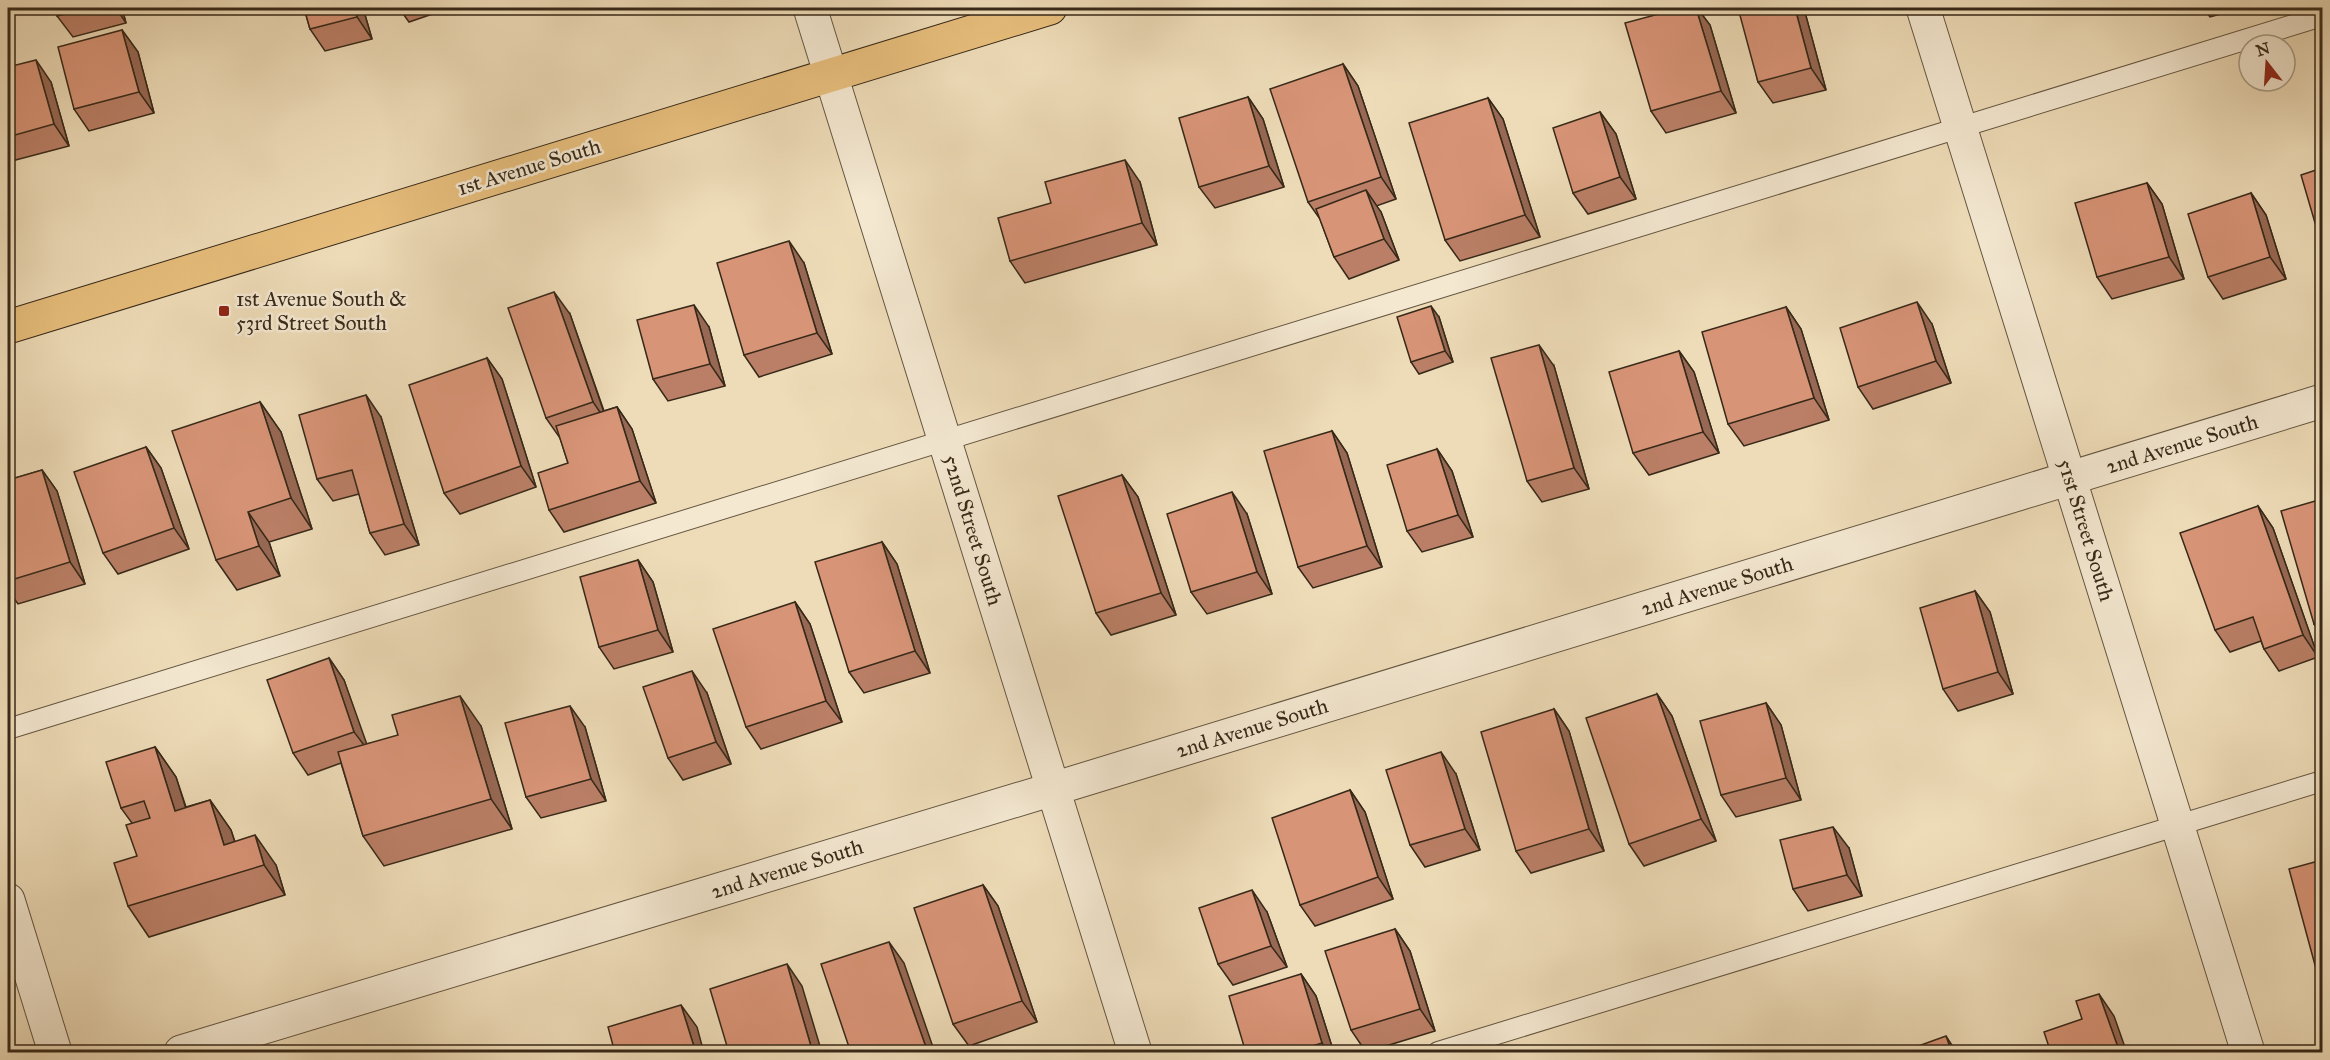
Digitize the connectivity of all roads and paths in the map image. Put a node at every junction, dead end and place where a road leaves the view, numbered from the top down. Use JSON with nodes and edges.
{"nodes":[{"id":1,"x":810,"y":8,"type":"edge"},
{"id":2,"x":1050,"y":8,"type":"edge"},
{"id":3,"x":1923,"y":8,"type":"edge"},
{"id":4,"x":2322,"y":16,"type":"edge"},
{"id":5,"x":831,"y":74,"type":"junction"},
{"id":6,"x":1960,"y":127,"type":"junction"},
{"id":7,"x":8,"y":327,"type":"edge"},
{"id":8,"x":2322,"y":401,"type":"edge"},
{"id":9,"x":945,"y":439,"type":"junction"},
{"id":10,"x":2070,"y":478,"type":"junction"},
{"id":11,"x":8,"y":729,"type":"edge"},
{"id":12,"x":2322,"y":781,"type":"edge"},
{"id":13,"x":1053,"y":789,"type":"junction"},
{"id":14,"x":2177,"y":825,"type":"junction"},
{"id":15,"x":8,"y":900,"type":"edge"},
{"id":16,"x":55,"y":1053,"type":"edge"},
{"id":17,"x":181,"y":1053,"type":"edge"},
{"id":18,"x":1135,"y":1053,"type":"edge"},
{"id":19,"x":1438,"y":1053,"type":"edge"},
{"id":20,"x":2248,"y":1053,"type":"edge"}],
"edges":[{"from":1,"to":5,"type":"street","name":"52nd Street South"},
{"from":2,"to":5,"type":"main road","name":"1st Avenue South"},
{"from":3,"to":6,"type":"street","name":"51st Street South"},
{"from":4,"to":6,"type":"lane"},
{"from":5,"to":7,"type":"main road","name":"1st Avenue South"},
{"from":5,"to":9,"type":"street","name":"52nd Street South"},
{"from":6,"to":9,"type":"lane"},
{"from":6,"to":10,"type":"street","name":"51st Street South"},
{"from":8,"to":10,"type":"street","name":"2nd Avenue South"},
{"from":9,"to":11,"type":"lane"},
{"from":9,"to":13,"type":"street","name":"52nd Street South"},
{"from":10,"to":13,"type":"street","name":"2nd Avenue South"},
{"from":10,"to":14,"type":"street","name":"51st Street South"},
{"from":12,"to":14,"type":"lane"},
{"from":13,"to":17,"type":"street","name":"2nd Avenue South"},
{"from":13,"to":18,"type":"street","name":"52nd Street South"},
{"from":14,"to":19,"type":"lane"},
{"from":14,"to":20,"type":"street","name":"51st Street South"},
{"from":15,"to":16,"type":"street"}]}
